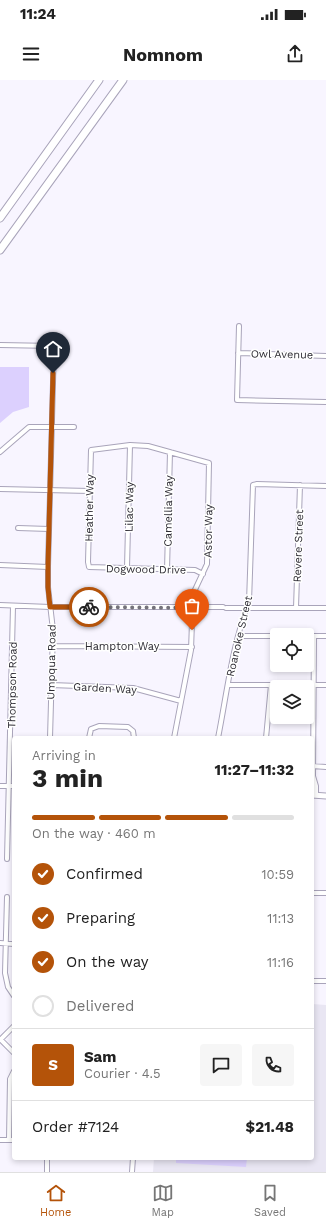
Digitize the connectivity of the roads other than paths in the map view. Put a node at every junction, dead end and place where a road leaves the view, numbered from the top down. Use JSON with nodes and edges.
{"nodes":[{"id":1,"x":99,"y":80,"type":"edge"},
{"id":2,"x":123,"y":80,"type":"edge"},
{"id":3,"x":0,"y":218,"type":"edge"},
{"id":4,"x":0,"y":250,"type":"edge"},
{"id":5,"x":239,"y":326,"type":"dead end"},
{"id":6,"x":0,"y":345,"type":"edge"},
{"id":7,"x":238,"y":353,"type":"junction"},
{"id":8,"x":326,"y":356,"type":"edge"},
{"id":9,"x":326,"y":402,"type":"edge"},
{"id":10,"x":52,"y":426,"type":"junction"},
{"id":11,"x":74,"y":427,"type":"dead end"},
{"id":12,"x":130,"y":445,"type":"junction"},
{"id":13,"x":0,"y":452,"type":"edge"},
{"id":14,"x":170,"y":452,"type":"junction"},
{"id":15,"x":300,"y":485,"type":"junction"},
{"id":16,"x":326,"y":486,"type":"edge"},
{"id":17,"x":0,"y":489,"type":"edge"},
{"id":18,"x":50,"y":490,"type":"junction"},
{"id":19,"x":90,"y":491,"type":"junction"},
{"id":20,"x":18,"y":528,"type":"dead end"},
{"id":21,"x":49,"y":529,"type":"junction"},
{"id":22,"x":0,"y":565,"type":"edge"},
{"id":23,"x":48,"y":567,"type":"junction"},
{"id":24,"x":89,"y":567,"type":"joint"},
{"id":25,"x":127,"y":568,"type":"junction"},
{"id":26,"x":167,"y":570,"type":"junction"},
{"id":27,"x":203,"y":574,"type":"junction"},
{"id":28,"x":0,"y":605,"type":"edge"},
{"id":29,"x":13,"y":606,"type":"junction"},
{"id":30,"x":50,"y":607,"type":"junction"},
{"id":31,"x":192,"y":608,"type":"junction"},
{"id":32,"x":247,"y":608,"type":"junction"},
{"id":33,"x":296,"y":608,"type":"junction"},
{"id":34,"x":326,"y":608,"type":"edge"},
{"id":35,"x":238,"y":636,"type":"junction"},
{"id":36,"x":270,"y":636,"type":"edge"},
{"id":37,"x":314,"y":636,"type":"edge"},
{"id":38,"x":326,"y":636,"type":"edge"},
{"id":39,"x":52,"y":646,"type":"junction"},
{"id":40,"x":192,"y":646,"type":"junction"},
{"id":41,"x":51,"y":685,"type":"junction"},
{"id":42,"x":229,"y":685,"type":"junction"},
{"id":43,"x":270,"y":685,"type":"edge"},
{"id":44,"x":314,"y":685,"type":"edge"},
{"id":45,"x":326,"y":685,"type":"edge"},
{"id":46,"x":270,"y":696,"type":"edge"},
{"id":47,"x":181,"y":701,"type":"junction"},
{"id":48,"x":313,"y":724,"type":"edge"},
{"id":49,"x":12,"y":736,"type":"edge"},
{"id":50,"x":50,"y":736,"type":"edge"},
{"id":51,"x":89,"y":736,"type":"edge"},
{"id":52,"x":134,"y":736,"type":"edge"},
{"id":53,"x":174,"y":736,"type":"edge"},
{"id":54,"x":218,"y":736,"type":"edge"},
{"id":55,"x":266,"y":736,"type":"edge"},
{"id":56,"x":313,"y":736,"type":"edge"},
{"id":57,"x":314,"y":766,"type":"edge"},
{"id":58,"x":326,"y":767,"type":"edge"},
{"id":59,"x":314,"y":781,"type":"edge"},
{"id":60,"x":0,"y":786,"type":"edge"},
{"id":61,"x":12,"y":786,"type":"edge"},
{"id":62,"x":314,"y":795,"type":"edge"},
{"id":63,"x":326,"y":796,"type":"edge"},
{"id":64,"x":8,"y":859,"type":"dead end"},
{"id":65,"x":314,"y":893,"type":"edge"},
{"id":66,"x":326,"y":894,"type":"edge"},
{"id":67,"x":6,"y":897,"type":"dead end"},
{"id":68,"x":0,"y":943,"type":"edge"},
{"id":69,"x":5,"y":944,"type":"junction"},
{"id":70,"x":12,"y":944,"type":"edge"},
{"id":71,"x":314,"y":981,"type":"edge"},
{"id":72,"x":326,"y":982,"type":"edge"},
{"id":73,"x":12,"y":993,"type":"edge"},
{"id":74,"x":12,"y":1028,"type":"edge"},
{"id":75,"x":0,"y":1039,"type":"edge"},
{"id":76,"x":12,"y":1051,"type":"edge"},
{"id":77,"x":12,"y":1076,"type":"edge"},
{"id":78,"x":0,"y":1140,"type":"edge"},
{"id":79,"x":12,"y":1140,"type":"edge"},
{"id":80,"x":47,"y":1160,"type":"edge"},
{"id":81,"x":133,"y":1160,"type":"edge"},
{"id":82,"x":47,"y":1172,"type":"edge"},
{"id":83,"x":132,"y":1172,"type":"edge"}],
"edges":[{"from":1,"to":3,"type":"highway"},
{"from":2,"to":4,"type":"highway"},
{"from":5,"to":7,"type":"street"},
{"from":6,"to":10,"type":"street","name":"Umpqua Road"},
{"from":7,"to":8,"type":"street","name":"Owl Avenue"},
{"from":7,"to":9,"type":"street"},
{"from":10,"to":11,"type":"street"},
{"from":10,"to":13,"type":"street"},
{"from":10,"to":18,"type":"street","name":"Umpqua Road"},
{"from":12,"to":14,"type":"street"},
{"from":12,"to":19,"type":"street","name":"Heather Way"},
{"from":12,"to":25,"type":"street","name":"Lilac Way"},
{"from":14,"to":26,"type":"street","name":"Camellia Way"},
{"from":14,"to":27,"type":"street","name":"Astor Way"},
{"from":15,"to":16,"type":"street"},
{"from":15,"to":32,"type":"street","name":"Roanoke Street"},
{"from":15,"to":33,"type":"street","name":"Revere Street"},
{"from":17,"to":18,"type":"street"},
{"from":18,"to":19,"type":"street"},
{"from":18,"to":21,"type":"street","name":"Umpqua Road"},
{"from":19,"to":24,"type":"street","name":"Heather Way"},
{"from":20,"to":21,"type":"street"},
{"from":21,"to":23,"type":"street","name":"Umpqua Road"},
{"from":22,"to":23,"type":"street"},
{"from":23,"to":30,"type":"street","name":"Umpqua Road"},
{"from":24,"to":25,"type":"street","name":"Dogwood Drive"},
{"from":25,"to":26,"type":"street","name":"Dogwood Drive"},
{"from":26,"to":27,"type":"street","name":"Dogwood Drive"},
{"from":27,"to":31,"type":"street","name":"Astor Way"},
{"from":28,"to":29,"type":"street"},
{"from":29,"to":30,"type":"street"},
{"from":29,"to":49,"type":"street","name":"Thompson Road"},
{"from":30,"to":31,"type":"street"},
{"from":30,"to":39,"type":"street","name":"Umpqua Road"},
{"from":31,"to":32,"type":"street"},
{"from":31,"to":40,"type":"street","name":"Astor Way"},
{"from":32,"to":33,"type":"street"},
{"from":32,"to":35,"type":"street","name":"Roanoke Street"},
{"from":33,"to":34,"type":"street"},
{"from":35,"to":36,"type":"street"},
{"from":35,"to":42,"type":"street","name":"Roanoke Street"},
{"from":37,"to":38,"type":"street"},
{"from":39,"to":40,"type":"street","name":"Hampton Way"},
{"from":39,"to":41,"type":"street","name":"Umpqua Road"},
{"from":40,"to":47,"type":"street","name":"Astor Way"},
{"from":41,"to":47,"type":"street","name":"Garden Way"},
{"from":41,"to":50,"type":"street","name":"Umpqua Road"},
{"from":42,"to":43,"type":"street"},
{"from":42,"to":54,"type":"street","name":"Roanoke Street"},
{"from":44,"to":45,"type":"street"},
{"from":46,"to":55,"type":"street"},
{"from":47,"to":53,"type":"street","name":"Astor Way"},
{"from":48,"to":56,"type":"street"},
{"from":51,"to":52,"type":"street"},
{"from":57,"to":58,"type":"street"},
{"from":59,"to":62,"type":"street"},
{"from":60,"to":61,"type":"street"},
{"from":61,"to":64,"type":"street","name":"Thompson Road"},
{"from":62,"to":63,"type":"street"},
{"from":65,"to":66,"type":"street"},
{"from":67,"to":69,"type":"street"},
{"from":68,"to":69,"type":"street"},
{"from":69,"to":70,"type":"street"},
{"from":69,"to":73,"type":"street"},
{"from":71,"to":72,"type":"street"},
{"from":74,"to":75,"type":"street"},
{"from":75,"to":76,"type":"street"},
{"from":77,"to":79,"type":"street"},
{"from":78,"to":79,"type":"street"},
{"from":80,"to":82,"type":"street"},
{"from":81,"to":83,"type":"street"}]}
